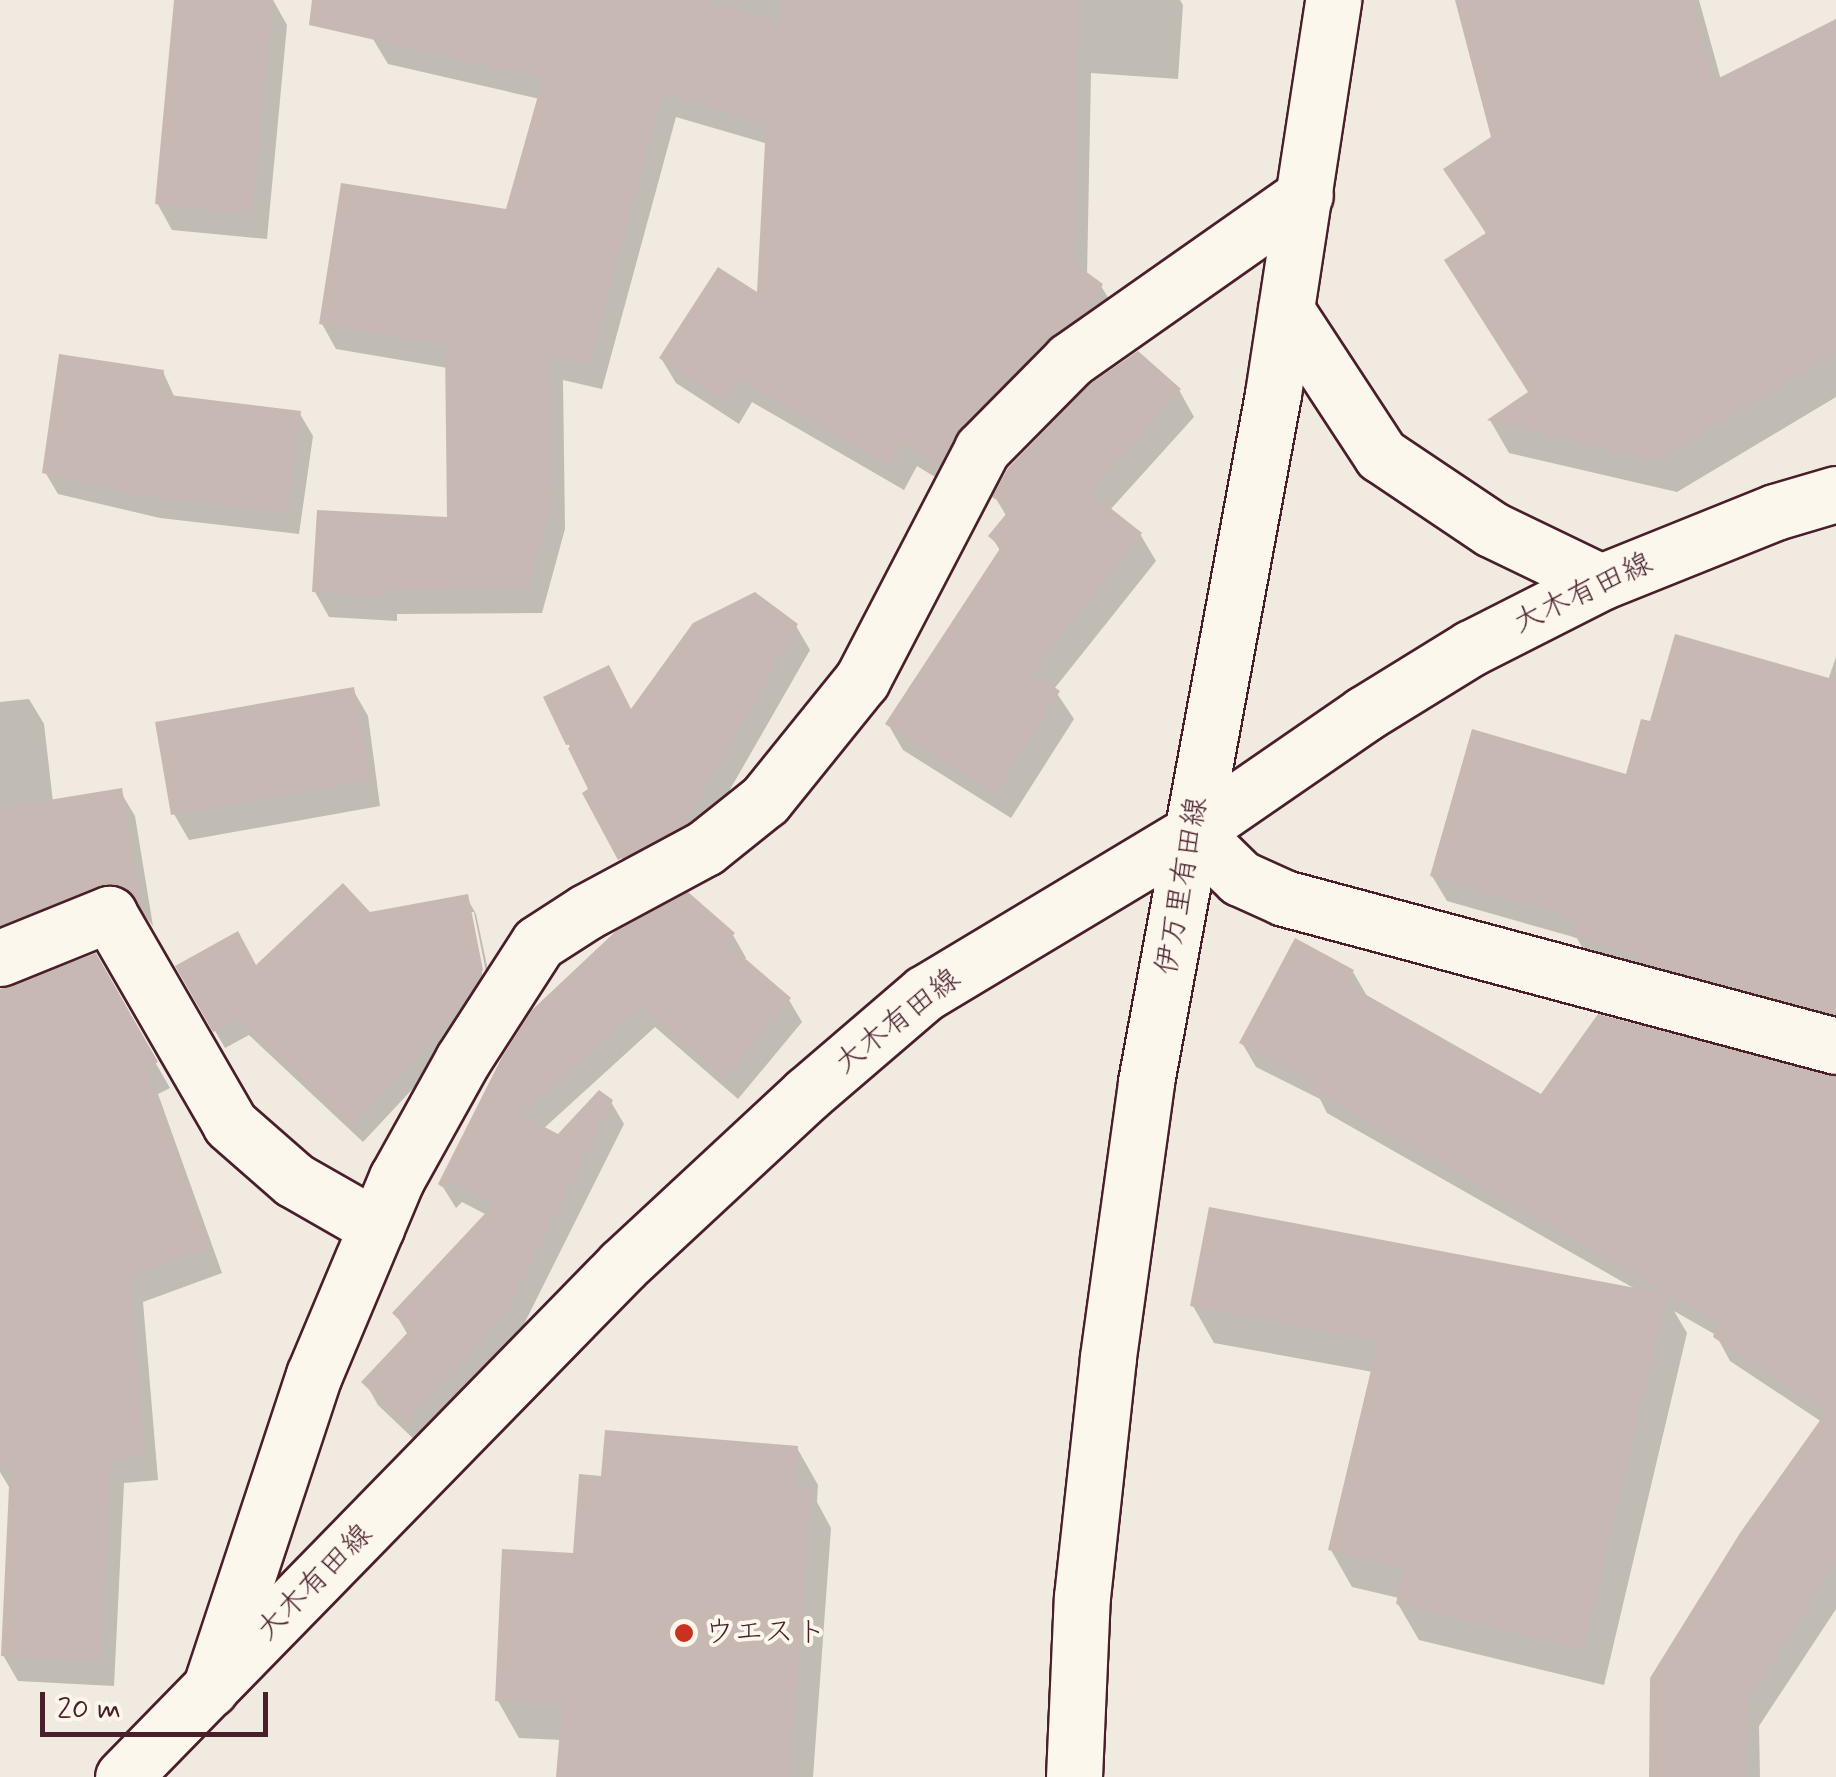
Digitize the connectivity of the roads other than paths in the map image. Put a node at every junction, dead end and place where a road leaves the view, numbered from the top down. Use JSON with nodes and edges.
{"nodes":[{"id":1,"x":1333,"y":0,"type":"edge"},
{"id":2,"x":1305,"y":195,"type":"junction"},
{"id":3,"x":1286,"y":310,"type":"junction"},
{"id":4,"x":1836,"y":494,"type":"edge"},
{"id":5,"x":1601,"y":582,"type":"junction"},
{"id":6,"x":1192,"y":832,"type":"junction"},
{"id":7,"x":0,"y":958,"type":"edge"},
{"id":8,"x":1836,"y":1046,"type":"edge"},
{"id":9,"x":376,"y":1227,"type":"junction"},
{"id":10,"x":210,"y":1690,"type":"junction"},
{"id":11,"x":124,"y":1777,"type":"edge"},
{"id":12,"x":1074,"y":1777,"type":"edge"}],
"edges":[{"from":1,"to":2,"type":"main road","name":"伊万里有田線"},
{"from":2,"to":3,"type":"main road","name":"伊万里有田線"},
{"from":2,"to":9,"type":"main road"},
{"from":3,"to":5,"type":"main road"},
{"from":3,"to":6,"type":"main road","name":"伊万里有田線"},
{"from":4,"to":5,"type":"main road","name":"大木有田線"},
{"from":5,"to":6,"type":"main road","name":"大木有田線"},
{"from":6,"to":8,"type":"main road"},
{"from":6,"to":10,"type":"main road","name":"大木有田線"},
{"from":6,"to":12,"type":"main road","name":"伊万里有田線"},
{"from":7,"to":9,"type":"main road"},
{"from":9,"to":10,"type":"main road"},
{"from":10,"to":11,"type":"main road","name":"大木有田線"}]}
